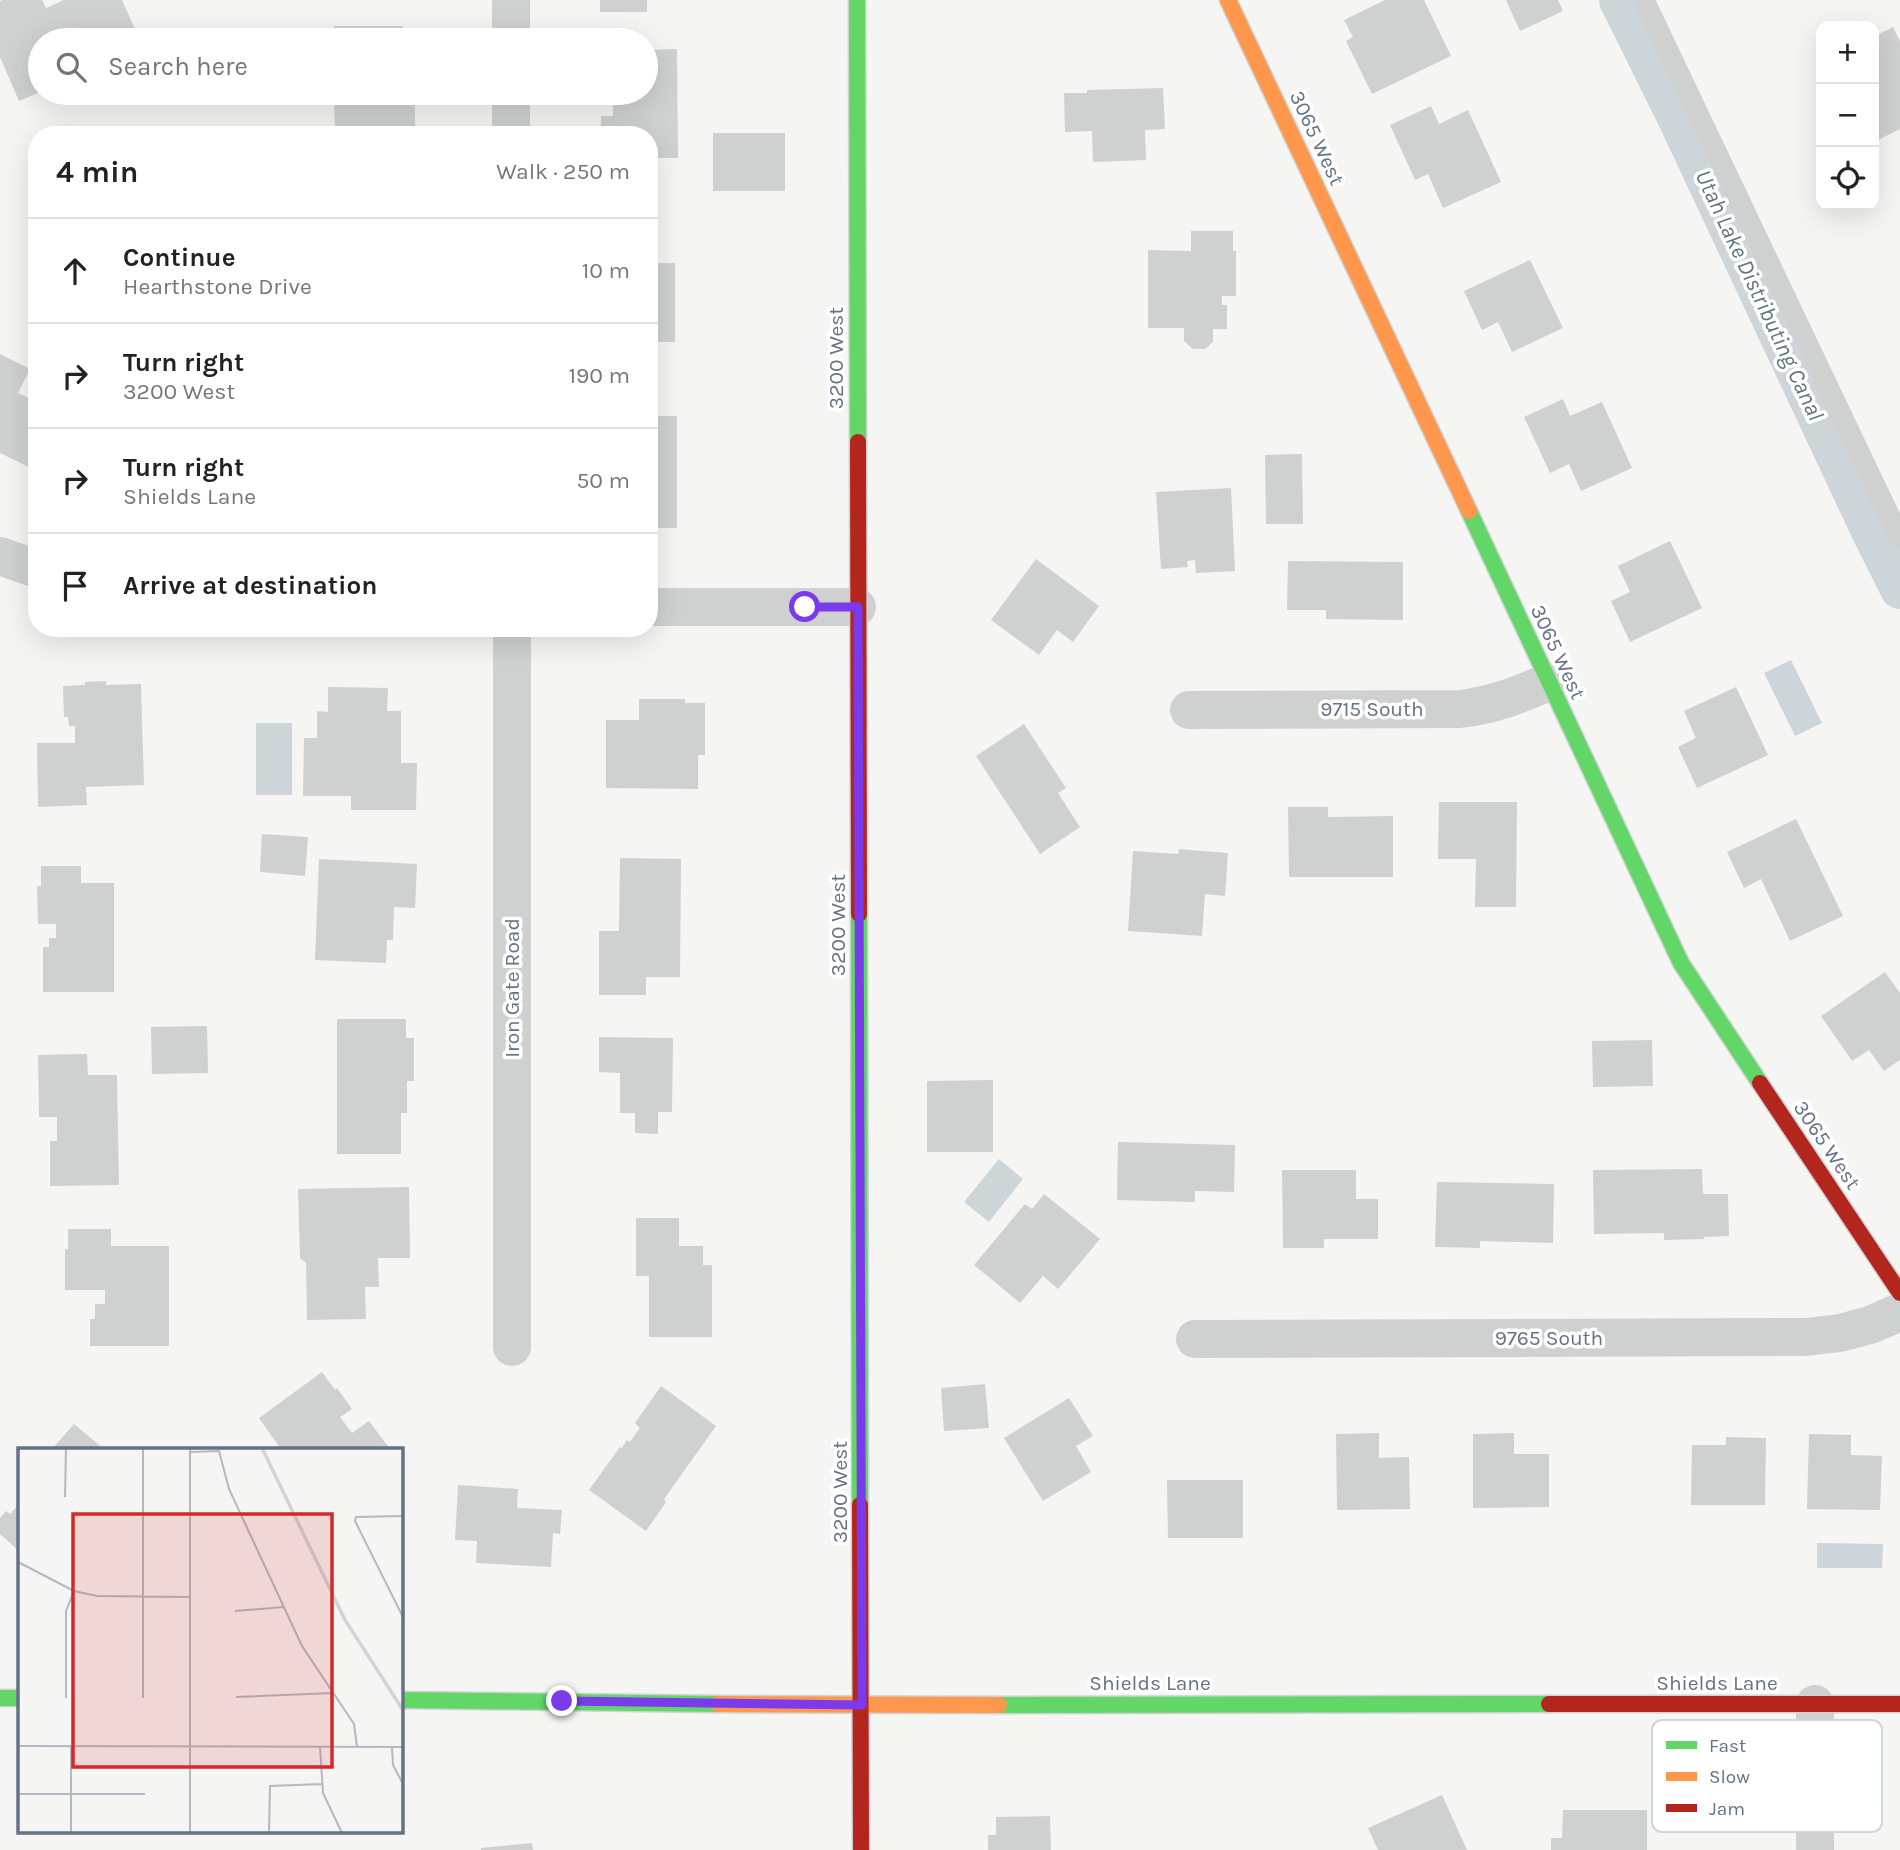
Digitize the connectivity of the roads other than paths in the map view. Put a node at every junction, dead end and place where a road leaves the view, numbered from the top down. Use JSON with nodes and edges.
{"nodes":[{"id":1,"x":510,"y":0,"type":"edge"},
{"id":2,"x":857,"y":0,"type":"edge"},
{"id":3,"x":1228,"y":0,"type":"edge"},
{"id":4,"x":1644,"y":0,"type":"edge"},
{"id":5,"x":511,"y":28,"type":"edge"},
{"id":6,"x":511,"y":105,"type":"edge"},
{"id":7,"x":511,"y":126,"type":"edge"},
{"id":8,"x":1900,"y":538,"type":"edge"},
{"id":9,"x":658,"y":607,"type":"edge"},
{"id":10,"x":858,"y":607,"type":"junction"},
{"id":11,"x":512,"y":637,"type":"edge"},
{"id":12,"x":1549,"y":682,"type":"junction"},
{"id":13,"x":1189,"y":710,"type":"dead end"},
{"id":14,"x":1900,"y":1293,"type":"edge"},
{"id":15,"x":1900,"y":1312,"type":"edge"},
{"id":16,"x":1195,"y":1339,"type":"dead end"},
{"id":17,"x":512,"y":1347,"type":"dead end"},
{"id":18,"x":0,"y":1698,"type":"edge"},
{"id":19,"x":18,"y":1698,"type":"edge"},
{"id":20,"x":402,"y":1700,"type":"edge"},
{"id":21,"x":1815,"y":1704,"type":"junction"},
{"id":22,"x":1900,"y":1704,"type":"edge"},
{"id":23,"x":862,"y":1705,"type":"junction"},
{"id":24,"x":1815,"y":1720,"type":"edge"},
{"id":25,"x":1815,"y":1832,"type":"edge"},
{"id":26,"x":861,"y":1850,"type":"edge"},
{"id":27,"x":1815,"y":1850,"type":"edge"}],
"edges":[{"from":1,"to":5,"type":"street"},
{"from":2,"to":10,"type":"street","name":"3200 West"},
{"from":3,"to":12,"type":"street","name":"3065 West"},
{"from":4,"to":8,"type":"lane"},
{"from":6,"to":7,"type":"street"},
{"from":9,"to":10,"type":"street"},
{"from":10,"to":23,"type":"street","name":"3200 West"},
{"from":11,"to":17,"type":"street","name":"Iron Gate Road"},
{"from":12,"to":13,"type":"street","name":"9715 South"},
{"from":12,"to":14,"type":"street","name":"3065 West"},
{"from":15,"to":16,"type":"street","name":"9765 South"},
{"from":18,"to":19,"type":"street"},
{"from":20,"to":23,"type":"street","name":"Shields Lane"},
{"from":21,"to":22,"type":"street","name":"Shields Lane"},
{"from":21,"to":23,"type":"street","name":"Shields Lane"},
{"from":21,"to":24,"type":"street"},
{"from":23,"to":26,"type":"street","name":"3200 West"},
{"from":25,"to":27,"type":"street"}]}
